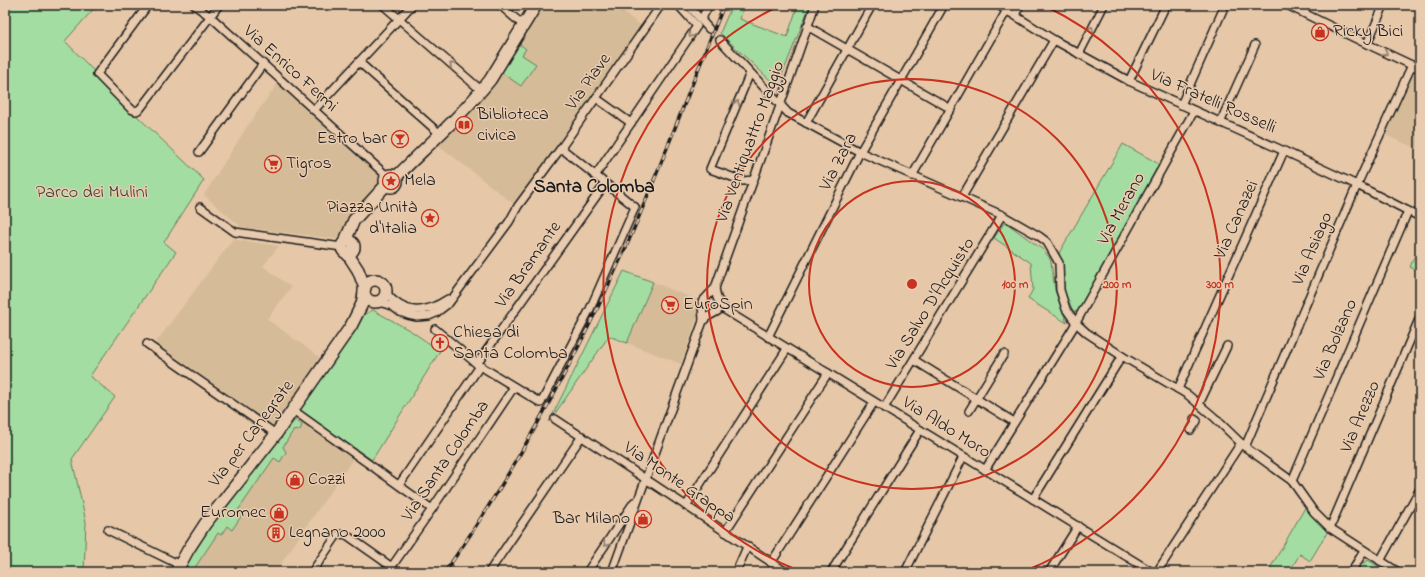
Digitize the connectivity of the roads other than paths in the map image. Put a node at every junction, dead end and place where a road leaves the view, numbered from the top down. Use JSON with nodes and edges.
{"nodes":[{"id":1,"x":148,"y":5,"type":"edge"},
{"id":2,"x":194,"y":5,"type":"edge"},
{"id":3,"x":219,"y":5,"type":"edge"},
{"id":4,"x":383,"y":5,"type":"edge"},
{"id":5,"x":412,"y":5,"type":"edge"},
{"id":6,"x":500,"y":5,"type":"edge"},
{"id":7,"x":536,"y":5,"type":"edge"},
{"id":8,"x":661,"y":5,"type":"edge"},
{"id":9,"x":678,"y":5,"type":"edge"},
{"id":10,"x":688,"y":5,"type":"edge"},
{"id":11,"x":709,"y":5,"type":"edge"},
{"id":12,"x":815,"y":5,"type":"edge"},
{"id":13,"x":872,"y":5,"type":"edge"},
{"id":14,"x":944,"y":5,"type":"edge"},
{"id":15,"x":998,"y":5,"type":"edge"},
{"id":16,"x":1020,"y":5,"type":"edge"},
{"id":17,"x":1104,"y":5,"type":"edge"},
{"id":18,"x":1166,"y":5,"type":"edge"},
{"id":19,"x":1225,"y":5,"type":"edge"},
{"id":20,"x":1287,"y":5,"type":"edge"},
{"id":21,"x":1306,"y":5,"type":"edge"},
{"id":22,"x":1384,"y":5,"type":"edge"},
{"id":23,"x":1006,"y":10,"type":"junction"},
{"id":24,"x":1303,"y":12,"type":"junction"},
{"id":25,"x":1015,"y":15,"type":"junction"},
{"id":26,"x":210,"y":17,"type":"junction"},
{"id":27,"x":399,"y":19,"type":"junction"},
{"id":28,"x":701,"y":20,"type":"junction"},
{"id":29,"x":523,"y":25,"type":"junction"},
{"id":30,"x":808,"y":26,"type":"junction"},
{"id":31,"x":710,"y":29,"type":"tunnel mouth"},
{"id":32,"x":720,"y":40,"type":"tunnel mouth"},
{"id":33,"x":1054,"y":40,"type":"junction"},
{"id":34,"x":1367,"y":44,"type":"junction"},
{"id":35,"x":1255,"y":45,"type":"dead end"},
{"id":36,"x":847,"y":49,"type":"junction"},
{"id":37,"x":1079,"y":54,"type":"junction"},
{"id":38,"x":359,"y":62,"type":"junction"},
{"id":39,"x":263,"y":64,"type":"junction"},
{"id":40,"x":1412,"y":65,"type":"junction"},
{"id":41,"x":1420,"y":69,"type":"edge"},
{"id":42,"x":750,"y":73,"type":"junction"},
{"id":43,"x":901,"y":80,"type":"junction"},
{"id":44,"x":1129,"y":81,"type":"junction"},
{"id":45,"x":482,"y":91,"type":"junction"},
{"id":46,"x":596,"y":98,"type":"junction"},
{"id":47,"x":1181,"y":105,"type":"junction"},
{"id":48,"x":780,"y":106,"type":"junction"},
{"id":49,"x":951,"y":109,"type":"junction"},
{"id":50,"x":314,"y":110,"type":"junction"},
{"id":51,"x":1194,"y":111,"type":"junction"},
{"id":52,"x":631,"y":122,"type":"junction"},
{"id":53,"x":806,"y":123,"type":"junction"},
{"id":54,"x":1220,"y":123,"type":"junction"},
{"id":55,"x":440,"y":134,"type":"junction"},
{"id":56,"x":561,"y":148,"type":"junction"},
{"id":57,"x":1284,"y":151,"type":"junction"},
{"id":58,"x":199,"y":152,"type":"dead end"},
{"id":59,"x":860,"y":152,"type":"junction"},
{"id":60,"x":595,"y":176,"type":"junction"},
{"id":61,"x":912,"y":176,"type":"junction"},
{"id":62,"x":390,"y":179,"type":"junction"},
{"id":63,"x":753,"y":180,"type":"junction"},
{"id":64,"x":744,"y":181,"type":"junction"},
{"id":65,"x":605,"y":184,"type":"junction"},
{"id":66,"x":1357,"y":185,"type":"junction"},
{"id":67,"x":750,"y":188,"type":"junction"},
{"id":68,"x":962,"y":197,"type":"junction"},
{"id":69,"x":200,"y":207,"type":"dead end"},
{"id":70,"x":1408,"y":211,"type":"junction"},
{"id":71,"x":1002,"y":215,"type":"junction"},
{"id":72,"x":1420,"y":217,"type":"edge"},
{"id":73,"x":348,"y":247,"type":"junction"},
{"id":74,"x":367,"y":287,"type":"junction"},
{"id":75,"x":714,"y":288,"type":"junction"},
{"id":76,"x":707,"y":297,"type":"junction"},
{"id":77,"x":380,"y":299,"type":"junction"},
{"id":78,"x":702,"y":307,"type":"junction"},
{"id":79,"x":718,"y":308,"type":"junction"},
{"id":80,"x":426,"y":313,"type":"junction"},
{"id":81,"x":357,"y":317,"type":"junction"},
{"id":82,"x":1420,"y":317,"type":"edge"},
{"id":83,"x":703,"y":321,"type":"junction"},
{"id":84,"x":1076,"y":323,"type":"junction"},
{"id":85,"x":435,"y":329,"type":"dead end"},
{"id":86,"x":768,"y":337,"type":"junction"},
{"id":87,"x":147,"y":344,"type":"dead end"},
{"id":88,"x":1227,"y":346,"type":"dead end"},
{"id":89,"x":788,"y":349,"type":"junction"},
{"id":90,"x":1004,"y":354,"type":"dead end"},
{"id":91,"x":1122,"y":356,"type":"junction"},
{"id":92,"x":914,"y":360,"type":"junction"},
{"id":93,"x":478,"y":365,"type":"junction"},
{"id":94,"x":828,"y":373,"type":"junction"},
{"id":95,"x":514,"y":387,"type":"junction"},
{"id":96,"x":1178,"y":389,"type":"junction"},
{"id":97,"x":976,"y":399,"type":"junction"},
{"id":98,"x":874,"y":402,"type":"junction"},
{"id":99,"x":1199,"y":404,"type":"junction"},
{"id":100,"x":884,"y":408,"type":"junction"},
{"id":101,"x":293,"y":410,"type":"junction"},
{"id":102,"x":969,"y":411,"type":"dead end"},
{"id":103,"x":555,"y":419,"type":"dead end"},
{"id":104,"x":1194,"y":419,"type":"dead end"},
{"id":105,"x":1014,"y":422,"type":"junction"},
{"id":106,"x":920,"y":430,"type":"junction"},
{"id":107,"x":1191,"y":430,"type":"dead end"},
{"id":108,"x":276,"y":434,"type":"junction"},
{"id":109,"x":582,"y":436,"type":"junction"},
{"id":110,"x":1243,"y":445,"type":"junction"},
{"id":111,"x":963,"y":457,"type":"junction"},
{"id":112,"x":985,"y":470,"type":"junction"},
{"id":113,"x":645,"y":479,"type":"junction"},
{"id":114,"x":1292,"y":481,"type":"junction"},
{"id":115,"x":399,"y":484,"type":"junction"},
{"id":116,"x":1420,"y":489,"type":"edge"},
{"id":117,"x":1033,"y":499,"type":"junction"},
{"id":118,"x":686,"y":506,"type":"junction"},
{"id":119,"x":432,"y":509,"type":"junction"},
{"id":120,"x":1078,"y":526,"type":"junction"},
{"id":121,"x":1330,"y":528,"type":"junction"},
{"id":122,"x":108,"y":530,"type":"dead end"},
{"id":123,"x":725,"y":532,"type":"junction"},
{"id":124,"x":747,"y":547,"type":"junction"},
{"id":125,"x":1364,"y":551,"type":"junction"},
{"id":126,"x":1380,"y":561,"type":"junction"},
{"id":127,"x":771,"y":563,"type":"junction"},
{"id":128,"x":178,"y":569,"type":"edge"},
{"id":129,"x":390,"y":569,"type":"edge"},
{"id":130,"x":312,"y":572,"type":"edge"},
{"id":131,"x":489,"y":572,"type":"edge"},
{"id":132,"x":587,"y":572,"type":"edge"},
{"id":133,"x":612,"y":572,"type":"edge"},
{"id":134,"x":736,"y":572,"type":"edge"},
{"id":135,"x":786,"y":572,"type":"edge"},
{"id":136,"x":831,"y":572,"type":"edge"},
{"id":137,"x":905,"y":572,"type":"edge"},
{"id":138,"x":1049,"y":572,"type":"edge"},
{"id":139,"x":1152,"y":572,"type":"edge"},
{"id":140,"x":1157,"y":572,"type":"edge"},
{"id":141,"x":1351,"y":572,"type":"edge"},
{"id":142,"x":1398,"y":572,"type":"edge"}],
"edges":[{"from":1,"to":26,"type":"street"},
{"from":2,"to":26,"type":"street","name":"Via Enrico Fermi"},
{"from":3,"to":26,"type":"street"},
{"from":4,"to":27,"type":"street"},
{"from":5,"to":27,"type":"street"},
{"from":6,"to":29,"type":"street"},
{"from":7,"to":29,"type":"street"},
{"from":8,"to":46,"type":"street","name":"Via Piave"},
{"from":9,"to":52,"type":"street","one_way":true},
{"from":10,"to":28,"type":"street"},
{"from":11,"to":28,"type":"street"},
{"from":12,"to":30,"type":"street","name":"Via Ventiquattro Maggio"},
{"from":13,"to":36,"type":"street"},
{"from":14,"to":43,"type":"street","name":"Via Zara"},
{"from":15,"to":23,"type":"street","name":"Via Fratelli Rosselli"},
{"from":16,"to":25,"type":"street"},
{"from":37,"to":17,"type":"street","one_way":true},
{"from":18,"to":44,"type":"street"},
{"from":19,"to":47,"type":"street"},
{"from":20,"to":24,"type":"street"},
{"from":21,"to":24,"type":"street"},
{"from":22,"to":34,"type":"street"},
{"from":23,"to":25,"type":"street","name":"Via Fratelli Rosselli"},
{"from":23,"to":49,"type":"street"},
{"from":24,"to":34,"type":"street"},
{"from":25,"to":33,"type":"street","name":"Via Fratelli Rosselli"},
{"from":26,"to":39,"type":"street","name":"Via Enrico Fermi"},
{"from":27,"to":38,"type":"street"},
{"from":45,"to":27,"type":"street","one_way":true},
{"from":28,"to":31,"type":"street"},
{"from":29,"to":45,"type":"street"},
{"from":30,"to":36,"type":"street"},
{"from":30,"to":48,"type":"street","name":"Via Ventiquattro Maggio"},
{"from":32,"to":42,"type":"street"},
{"from":33,"to":37,"type":"street","name":"Via Fratelli Rosselli"},
{"from":33,"to":68,"type":"street"},
{"from":34,"to":40,"type":"street","one_way":true},
{"from":35,"to":54,"type":"street"},
{"from":36,"to":43,"type":"street"},
{"from":36,"to":53,"type":"street"},
{"from":37,"to":44,"type":"street","name":"Via Fratelli Rosselli"},
{"from":38,"to":50,"type":"street"},
{"from":38,"to":55,"type":"street"},
{"from":39,"to":50,"type":"street","name":"Via Enrico Fermi"},
{"from":39,"to":58,"type":"street"},
{"from":40,"to":41,"type":"street"},
{"from":40,"to":66,"type":"street","name":"Via Asiago"},
{"from":42,"to":48,"type":"street"},
{"from":64,"to":42,"type":"street","one_way":true},
{"from":43,"to":49,"type":"street"},
{"from":43,"to":59,"type":"street","name":"Via Zara"},
{"from":44,"to":47,"type":"street","name":"Via Fratelli Rosselli"},
{"from":45,"to":55,"type":"street"},
{"from":46,"to":52,"type":"street"},
{"from":46,"to":56,"type":"street","name":"Via Piave"},
{"from":47,"to":51,"type":"street","name":"Via Fratelli Rosselli"},
{"from":48,"to":53,"type":"street"},
{"from":48,"to":63,"type":"street","name":"Via Ventiquattro Maggio"},
{"from":49,"to":61,"type":"street"},
{"from":50,"to":62,"type":"street","name":"Via Enrico Fermi"},
{"from":51,"to":54,"type":"street","name":"Via Fratelli Rosselli"},
{"from":51,"to":84,"type":"street","name":"Via Merano"},
{"from":52,"to":60,"type":"street"},
{"from":53,"to":59,"type":"street"},
{"from":54,"to":57,"type":"street","name":"Via Fratelli Rosselli"},
{"from":55,"to":62,"type":"street"},
{"from":56,"to":60,"type":"street"},
{"from":56,"to":80,"type":"street","name":"Via Piave"},
{"from":57,"to":66,"type":"street","name":"Via Fratelli Rosselli"},
{"from":57,"to":96,"type":"street","name":"Via Canazei"},
{"from":59,"to":61,"type":"street"},
{"from":59,"to":86,"type":"street","name":"Via Zara"},
{"from":60,"to":65,"type":"street"},
{"from":61,"to":68,"type":"street"},
{"from":62,"to":73,"type":"street"},
{"from":63,"to":64,"type":"street"},
{"from":63,"to":67,"type":"street","name":"Via Ventiquattro Maggio"},
{"from":64,"to":67,"type":"street"},
{"from":65,"to":93,"type":"street","name":"Via Bramante"},
{"from":65,"to":95,"type":"street"},
{"from":66,"to":70,"type":"street","name":"Via Fratelli Rosselli"},
{"from":66,"to":110,"type":"street","name":"Via Asiago"},
{"from":67,"to":75,"type":"street","name":"Via Ventiquattro Maggio"},
{"from":68,"to":71,"type":"street"},
{"from":69,"to":73,"type":"street"},
{"from":70,"to":72,"type":"street","name":"Via Fratelli Rosselli"},
{"from":70,"to":114,"type":"street","name":"Via Bolzano"},
{"from":71,"to":84,"type":"street"},
{"from":71,"to":92,"type":"street","name":"Via Salvo D'Acquisto"},
{"from":73,"to":74,"type":"street"},
{"from":74,"to":77,"type":"street"},
{"from":74,"to":77,"type":"street"},
{"from":74,"to":81,"type":"street","name":"Via per Canegrate"},
{"from":75,"to":76,"type":"street","name":"Via Ventiquattro Maggio"},
{"from":75,"to":79,"type":"street"},
{"from":76,"to":78,"type":"street","name":"Via Ventiquattro Maggio"},
{"from":76,"to":79,"type":"street"},
{"from":77,"to":80,"type":"street"},
{"from":77,"to":80,"type":"street"},
{"from":77,"to":81,"type":"street","name":"Via per Canegrate"},
{"from":78,"to":79,"type":"street"},
{"from":78,"to":83,"type":"street"},
{"from":79,"to":83,"type":"street"},
{"from":79,"to":86,"type":"street","name":"Via Aldo Moro"},
{"from":81,"to":101,"type":"street","name":"Via per Canegrate"},
{"from":82,"to":121,"type":"street","name":"Via Arezzo"},
{"from":83,"to":113,"type":"street"},
{"from":84,"to":91,"type":"street"},
{"from":84,"to":105,"type":"street","name":"Via Merano"},
{"from":85,"to":93,"type":"street"},
{"from":86,"to":89,"type":"street","name":"Via Aldo Moro"},
{"from":87,"to":108,"type":"street"},
{"from":88,"to":99,"type":"street"},
{"from":89,"to":94,"type":"street","name":"Via Aldo Moro"},
{"from":89,"to":118,"type":"street"},
{"from":90,"to":97,"type":"street"},
{"from":91,"to":96,"type":"street"},
{"from":91,"to":117,"type":"street"},
{"from":92,"to":97,"type":"street"},
{"from":92,"to":100,"type":"street","name":"Via Salvo D'Acquisto"},
{"from":93,"to":95,"type":"street"},
{"from":93,"to":115,"type":"street","name":"Via Bramante"},
{"from":94,"to":98,"type":"street","name":"Via Aldo Moro"},
{"from":94,"to":123,"type":"street"},
{"from":95,"to":119,"type":"street","name":"Via Santa Colomba"},
{"from":96,"to":99,"type":"street"},
{"from":97,"to":102,"type":"street"},
{"from":97,"to":105,"type":"street"},
{"from":98,"to":100,"type":"street","name":"Via Aldo Moro"},
{"from":98,"to":127,"type":"street"},
{"from":99,"to":110,"type":"street"},
{"from":100,"to":106,"type":"street","name":"Via Aldo Moro"},
{"from":101,"to":108,"type":"street","name":"Via per Canegrate"},
{"from":101,"to":115,"type":"street"},
{"from":103,"to":109,"type":"street","name":"Via Monte Grappa"},
{"from":104,"to":107,"type":"street"},
{"from":105,"to":112,"type":"street","name":"Via Merano"},
{"from":106,"to":111,"type":"street","name":"Via Aldo Moro"},
{"from":106,"to":136,"type":"street"},
{"from":108,"to":128,"type":"street","name":"Via per Canegrate"},
{"from":109,"to":113,"type":"street","name":"Via Monte Grappa"},
{"from":109,"to":131,"type":"street"},
{"from":110,"to":114,"type":"street"},
{"from":110,"to":140,"type":"street","name":"Via Asiago"},
{"from":111,"to":112,"type":"street","name":"Via Aldo Moro"},
{"from":111,"to":137,"type":"street"},
{"from":112,"to":117,"type":"street","name":"Via Aldo Moro"},
{"from":113,"to":118,"type":"street","name":"Via Monte Grappa"},
{"from":113,"to":132,"type":"street","one_way":true},
{"from":113,"to":133,"type":"street"},
{"from":114,"to":121,"type":"street"},
{"from":115,"to":119,"type":"street"},
{"from":116,"to":126,"type":"street"},
{"from":117,"to":120,"type":"street","name":"Via Aldo Moro"},
{"from":118,"to":123,"type":"street","name":"Via Monte Grappa"},
{"from":119,"to":129,"type":"street","name":"Via Santa Colomba"},
{"from":120,"to":138,"type":"street"},
{"from":120,"to":139,"type":"street","name":"Via Aldo Moro"},
{"from":121,"to":125,"type":"street"},
{"from":122,"to":128,"type":"street"},
{"from":123,"to":124,"type":"street","name":"Via Monte Grappa"},
{"from":124,"to":127,"type":"street","name":"Via Monte Grappa"},
{"from":124,"to":134,"type":"street"},
{"from":125,"to":126,"type":"street"},
{"from":125,"to":141,"type":"street"},
{"from":126,"to":142,"type":"street"},
{"from":127,"to":135,"type":"street","name":"Via Monte Grappa"},
{"from":129,"to":130,"type":"street"}]}
